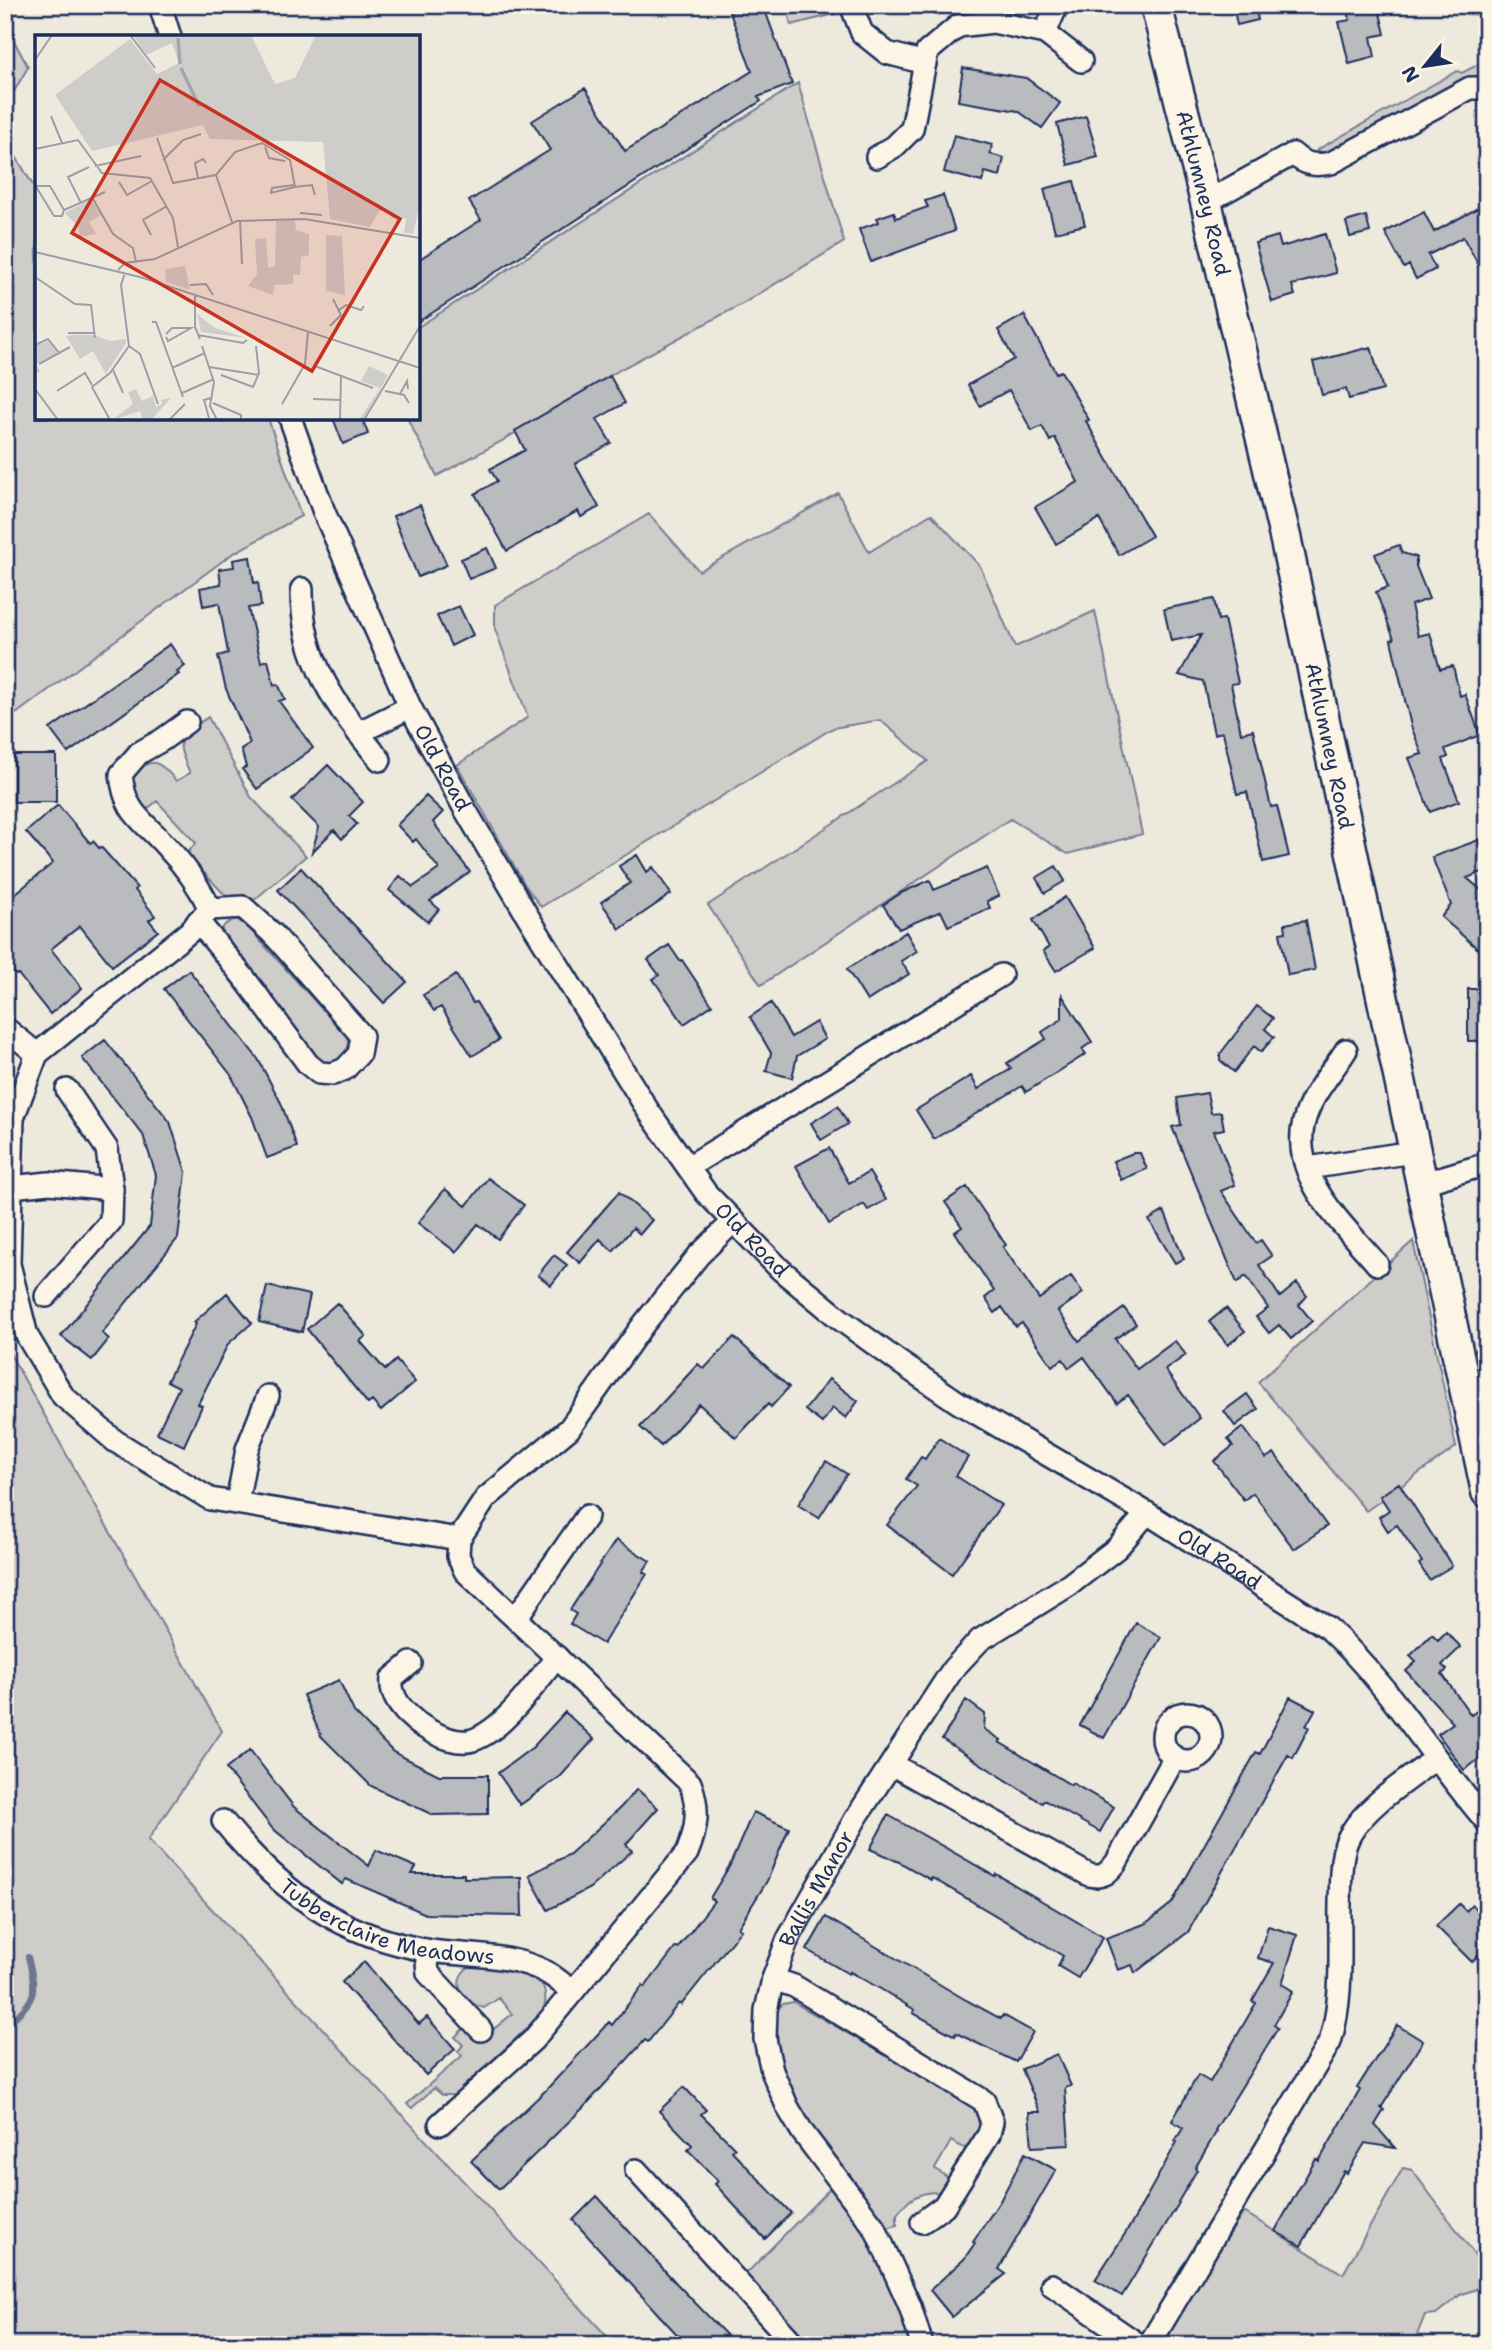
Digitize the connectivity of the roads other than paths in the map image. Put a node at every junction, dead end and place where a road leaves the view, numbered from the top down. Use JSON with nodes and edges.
{"nodes":[{"id":1,"x":160,"y":5,"type":"edge"},
{"id":2,"x":850,"y":5,"type":"edge"},
{"id":3,"x":1057,"y":5,"type":"edge"},
{"id":4,"x":1156,"y":5,"type":"edge"},
{"id":5,"x":1045,"y":33,"type":"junction"},
{"id":6,"x":169,"y":35,"type":"edge"},
{"id":7,"x":1081,"y":61,"type":"dead end"},
{"id":8,"x":925,"y":63,"type":"junction"},
{"id":9,"x":1487,"y":88,"type":"edge"},
{"id":10,"x":877,"y":157,"type":"dead end"},
{"id":11,"x":1206,"y":202,"type":"junction"},
{"id":12,"x":291,"y":420,"type":"edge"},
{"id":13,"x":302,"y":589,"type":"dead end"},
{"id":14,"x":410,"y":707,"type":"junction"},
{"id":15,"x":187,"y":722,"type":"dead end"},
{"id":16,"x":358,"y":733,"type":"junction"},
{"id":17,"x":380,"y":760,"type":"dead end"},
{"id":18,"x":204,"y":915,"type":"junction"},
{"id":19,"x":1001,"y":975,"type":"dead end"},
{"id":20,"x":5,"y":1028,"type":"edge"},
{"id":21,"x":1346,"y":1050,"type":"dead end"},
{"id":22,"x":37,"y":1054,"type":"junction"},
{"id":23,"x":67,"y":1090,"type":"dead end"},
{"id":24,"x":1413,"y":1152,"type":"junction"},
{"id":25,"x":1487,"y":1164,"type":"edge"},
{"id":26,"x":688,"y":1167,"type":"junction"},
{"id":27,"x":1308,"y":1168,"type":"junction"},
{"id":28,"x":1420,"y":1184,"type":"junction"},
{"id":29,"x":11,"y":1187,"type":"junction"},
{"id":30,"x":112,"y":1189,"type":"junction"},
{"id":31,"x":733,"y":1222,"type":"junction"},
{"id":32,"x":1377,"y":1264,"type":"dead end"},
{"id":33,"x":46,"y":1296,"type":"dead end"},
{"id":34,"x":268,"y":1396,"type":"dead end"},
{"id":35,"x":1487,"y":1492,"type":"edge"},
{"id":36,"x":237,"y":1503,"type":"junction"},
{"id":37,"x":1147,"y":1513,"type":"junction"},
{"id":38,"x":587,"y":1516,"type":"dead end"},
{"id":39,"x":459,"y":1539,"type":"junction"},
{"id":40,"x":516,"y":1618,"type":"junction"},
{"id":41,"x":558,"y":1657,"type":"junction"},
{"id":42,"x":411,"y":1663,"type":"dead end"},
{"id":43,"x":1175,"y":1756,"type":"dead end"},
{"id":44,"x":1436,"y":1758,"type":"junction"},
{"id":45,"x":892,"y":1765,"type":"junction"},
{"id":46,"x":223,"y":1821,"type":"dead end"},
{"id":47,"x":1487,"y":1822,"type":"edge"},
{"id":48,"x":426,"y":1950,"type":"junction"},
{"id":49,"x":773,"y":1979,"type":"junction"},
{"id":50,"x":572,"y":1991,"type":"junction"},
{"id":51,"x":481,"y":2030,"type":"dead end"},
{"id":52,"x":440,"y":2124,"type":"dead end"},
{"id":53,"x":636,"y":2170,"type":"dead end"},
{"id":54,"x":922,"y":2222,"type":"dead end"},
{"id":55,"x":1052,"y":2285,"type":"dead end"},
{"id":56,"x":795,"y":2345,"type":"edge"},
{"id":57,"x":922,"y":2345,"type":"edge"},
{"id":58,"x":1139,"y":2345,"type":"edge"},
{"id":59,"x":1149,"y":2345,"type":"edge"}],
"edges":[{"from":1,"to":6,"type":"street"},
{"from":2,"to":8,"type":"street"},
{"from":3,"to":5,"type":"street"},
{"from":4,"to":11,"type":"main road","name":"Athlumney Road"},
{"from":5,"to":7,"type":"street"},
{"from":5,"to":8,"type":"street"},
{"from":8,"to":10,"type":"street"},
{"from":9,"to":11,"type":"street"},
{"from":11,"to":24,"type":"main road","name":"Athlumney Road"},
{"from":12,"to":14,"type":"street","name":"Old Road"},
{"from":13,"to":16,"type":"street"},
{"from":14,"to":16,"type":"street"},
{"from":14,"to":26,"type":"street","name":"Old Road"},
{"from":15,"to":18,"type":"street"},
{"from":16,"to":17,"type":"street"},
{"from":18,"to":18,"type":"street"},
{"from":18,"to":22,"type":"street"},
{"from":19,"to":26,"type":"street"},
{"from":20,"to":22,"type":"street"},
{"from":21,"to":27,"type":"street"},
{"from":22,"to":29,"type":"street"},
{"from":23,"to":30,"type":"street"},
{"from":24,"to":27,"type":"street"},
{"from":24,"to":28,"type":"main road","name":"Athlumney Road"},
{"from":25,"to":28,"type":"street"},
{"from":26,"to":31,"type":"street","name":"Old Road"},
{"from":27,"to":32,"type":"street"},
{"from":28,"to":35,"type":"main road","name":"Athlumney Road"},
{"from":29,"to":30,"type":"street"},
{"from":29,"to":36,"type":"street"},
{"from":30,"to":33,"type":"street"},
{"from":31,"to":37,"type":"street","name":"Old Road"},
{"from":31,"to":39,"type":"street"},
{"from":34,"to":36,"type":"street"},
{"from":36,"to":39,"type":"street"},
{"from":37,"to":44,"type":"street","name":"Old Road"},
{"from":37,"to":45,"type":"street","name":"Ballis Manor"},
{"from":38,"to":40,"type":"street"},
{"from":39,"to":40,"type":"street"},
{"from":40,"to":41,"type":"street"},
{"from":41,"to":42,"type":"street"},
{"from":41,"to":50,"type":"street"},
{"from":43,"to":45,"type":"street"},
{"from":44,"to":47,"type":"street","name":"Old Road"},
{"from":44,"to":59,"type":"street"},
{"from":45,"to":49,"type":"street","name":"Ballis Manor"},
{"from":46,"to":48,"type":"street","name":"Tubberclaire Meadows"},
{"from":48,"to":50,"type":"street","name":"Tubberclaire Meadows"},
{"from":48,"to":51,"type":"street"},
{"from":49,"to":54,"type":"street"},
{"from":49,"to":57,"type":"street","name":"Ballis Manor"},
{"from":50,"to":52,"type":"street"},
{"from":53,"to":56,"type":"street"},
{"from":55,"to":58,"type":"street"}]}
